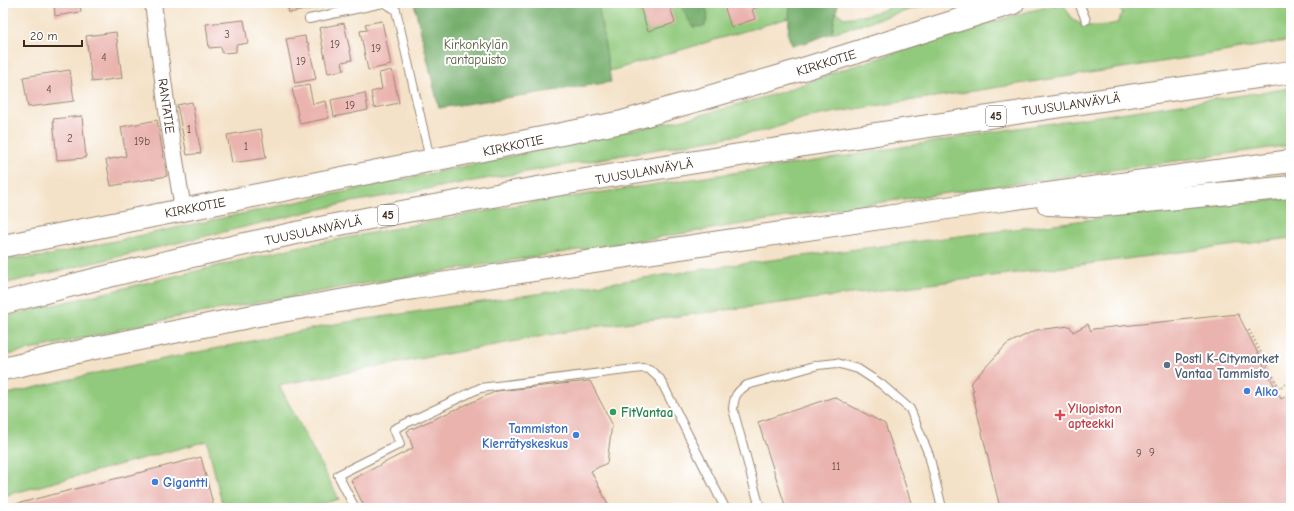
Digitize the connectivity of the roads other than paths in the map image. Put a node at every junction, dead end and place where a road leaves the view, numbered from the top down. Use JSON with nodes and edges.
{"nodes":[{"id":1,"x":152,"y":3,"type":"edge"},
{"id":2,"x":384,"y":3,"type":"edge"},
{"id":3,"x":1013,"y":3,"type":"edge"},
{"id":4,"x":1079,"y":3,"type":"edge"},
{"id":5,"x":309,"y":19,"type":"dead end"},
{"id":6,"x":1086,"y":20,"type":"dead end"},
{"id":7,"x":1291,"y":59,"type":"edge"},
{"id":8,"x":1291,"y":72,"type":"edge"},
{"id":9,"x":1216,"y":83,"type":"junction"},
{"id":10,"x":1291,"y":161,"type":"edge"},
{"id":11,"x":430,"y":162,"type":"junction"},
{"id":12,"x":1291,"y":187,"type":"edge"},
{"id":13,"x":987,"y":202,"type":"junction"},
{"id":14,"x":183,"y":210,"type":"junction"},
{"id":15,"x":3,"y":246,"type":"edge"},
{"id":16,"x":3,"y":302,"type":"edge"},
{"id":17,"x":3,"y":369,"type":"edge"},
{"id":18,"x":355,"y":508,"type":"edge"},
{"id":19,"x":725,"y":508,"type":"edge"},
{"id":20,"x":760,"y":508,"type":"edge"},
{"id":21,"x":942,"y":508,"type":"edge"}],
"edges":[{"from":1,"to":14,"type":"street","name":"RANTATIE"},
{"from":2,"to":5,"type":"lane"},
{"from":2,"to":11,"type":"lane"},
{"from":3,"to":11,"type":"main road","name":"KIRKKOTIE"},
{"from":4,"to":6,"type":"lane"},
{"from":7,"to":9,"type":"main road"},
{"from":8,"to":9,"type":"main road","name":"TUUSULANVÄYLÄ","number":"45"},
{"from":9,"to":16,"type":"main road","name":"TUUSULANVÄYLÄ","number":"45"},
{"from":10,"to":13,"type":"main road"},
{"from":11,"to":14,"type":"main road","name":"KIRKKOTIE"},
{"from":12,"to":13,"type":"main road"},
{"from":13,"to":17,"type":"main road"},
{"from":14,"to":15,"type":"main road","name":"KIRKKOTIE"},
{"from":18,"to":19,"type":"lane"},
{"from":20,"to":21,"type":"lane"}]}
